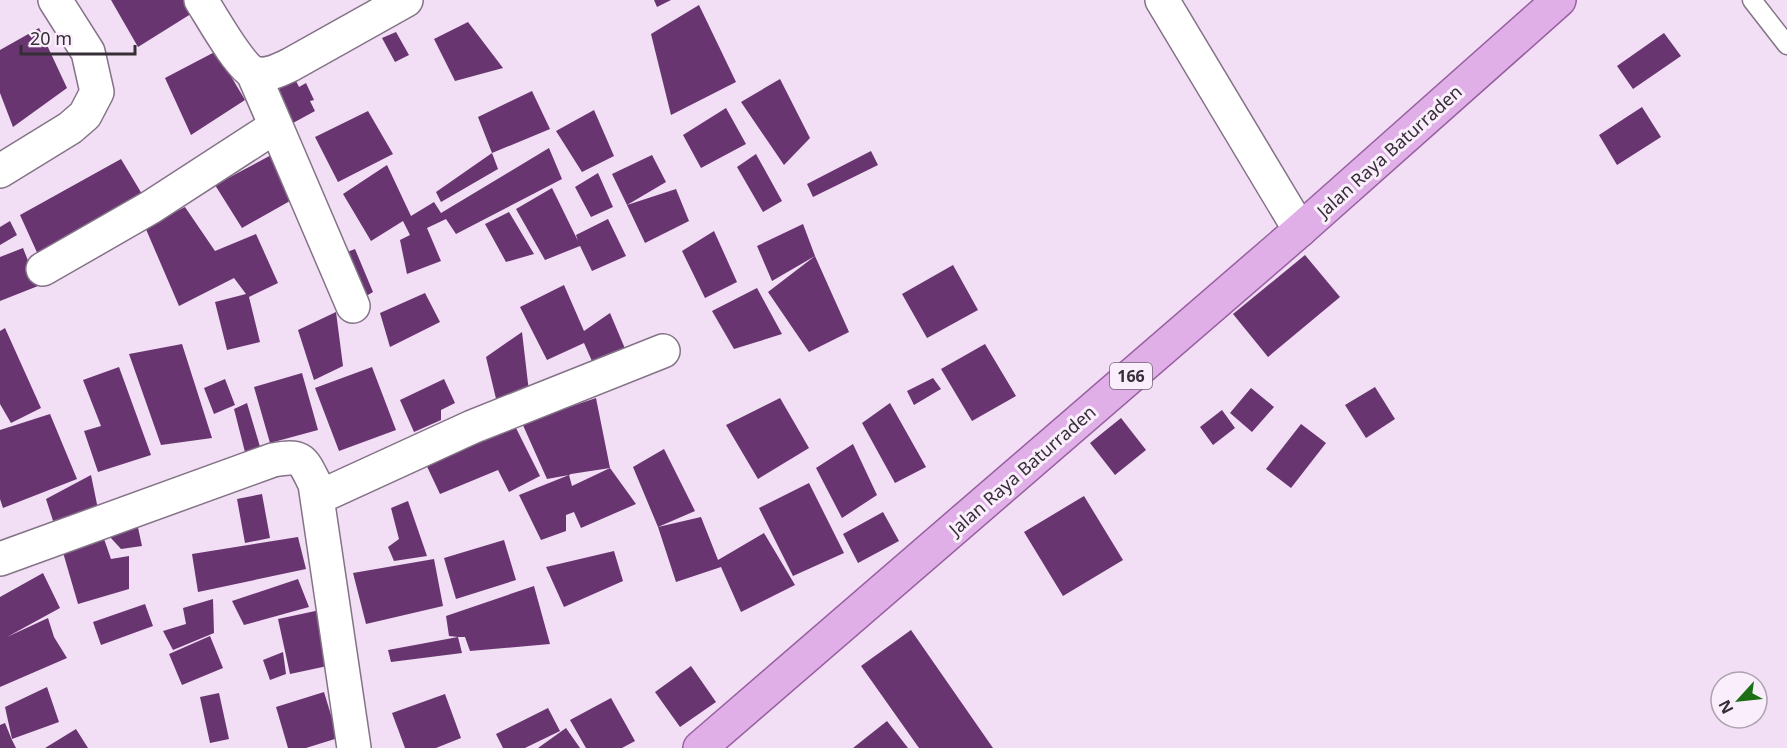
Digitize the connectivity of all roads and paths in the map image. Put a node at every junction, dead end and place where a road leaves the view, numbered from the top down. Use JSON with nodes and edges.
{"nodes":[{"id":1,"x":56,"y":0,"type":"edge"},
{"id":2,"x":201,"y":0,"type":"edge"},
{"id":3,"x":406,"y":0,"type":"edge"},
{"id":4,"x":1162,"y":0,"type":"edge"},
{"id":5,"x":1752,"y":0,"type":"edge"},
{"id":6,"x":1555,"y":1,"type":"edge"},
{"id":7,"x":1787,"y":45,"type":"edge"},
{"id":8,"x":253,"y":73,"type":"junction"},
{"id":9,"x":276,"y":126,"type":"junction"},
{"id":10,"x":0,"y":171,"type":"edge"},
{"id":11,"x":1300,"y":230,"type":"junction"},
{"id":12,"x":43,"y":269,"type":"dead end"},
{"id":13,"x":353,"y":306,"type":"dead end"},
{"id":14,"x":663,"y":351,"type":"dead end"},
{"id":15,"x":317,"y":498,"type":"junction"},
{"id":16,"x":0,"y":559,"type":"edge"},
{"id":17,"x":354,"y":748,"type":"edge"},
{"id":18,"x":700,"y":748,"type":"edge"}],
"edges":[{"from":1,"to":10,"type":"street"},
{"from":2,"to":8,"type":"street"},
{"from":3,"to":8,"type":"street"},
{"from":4,"to":11,"type":"street"},
{"from":5,"to":7,"type":"lane"},
{"from":6,"to":11,"type":"main road","name":"Jalan Raya Baturraden","number":"166"},
{"from":8,"to":9,"type":"street"},
{"from":9,"to":12,"type":"street"},
{"from":9,"to":13,"type":"street"},
{"from":11,"to":18,"type":"main road","name":"Jalan Raya Baturraden","number":"166"},
{"from":14,"to":15,"type":"street"},
{"from":15,"to":16,"type":"street"},
{"from":15,"to":17,"type":"street"}]}
